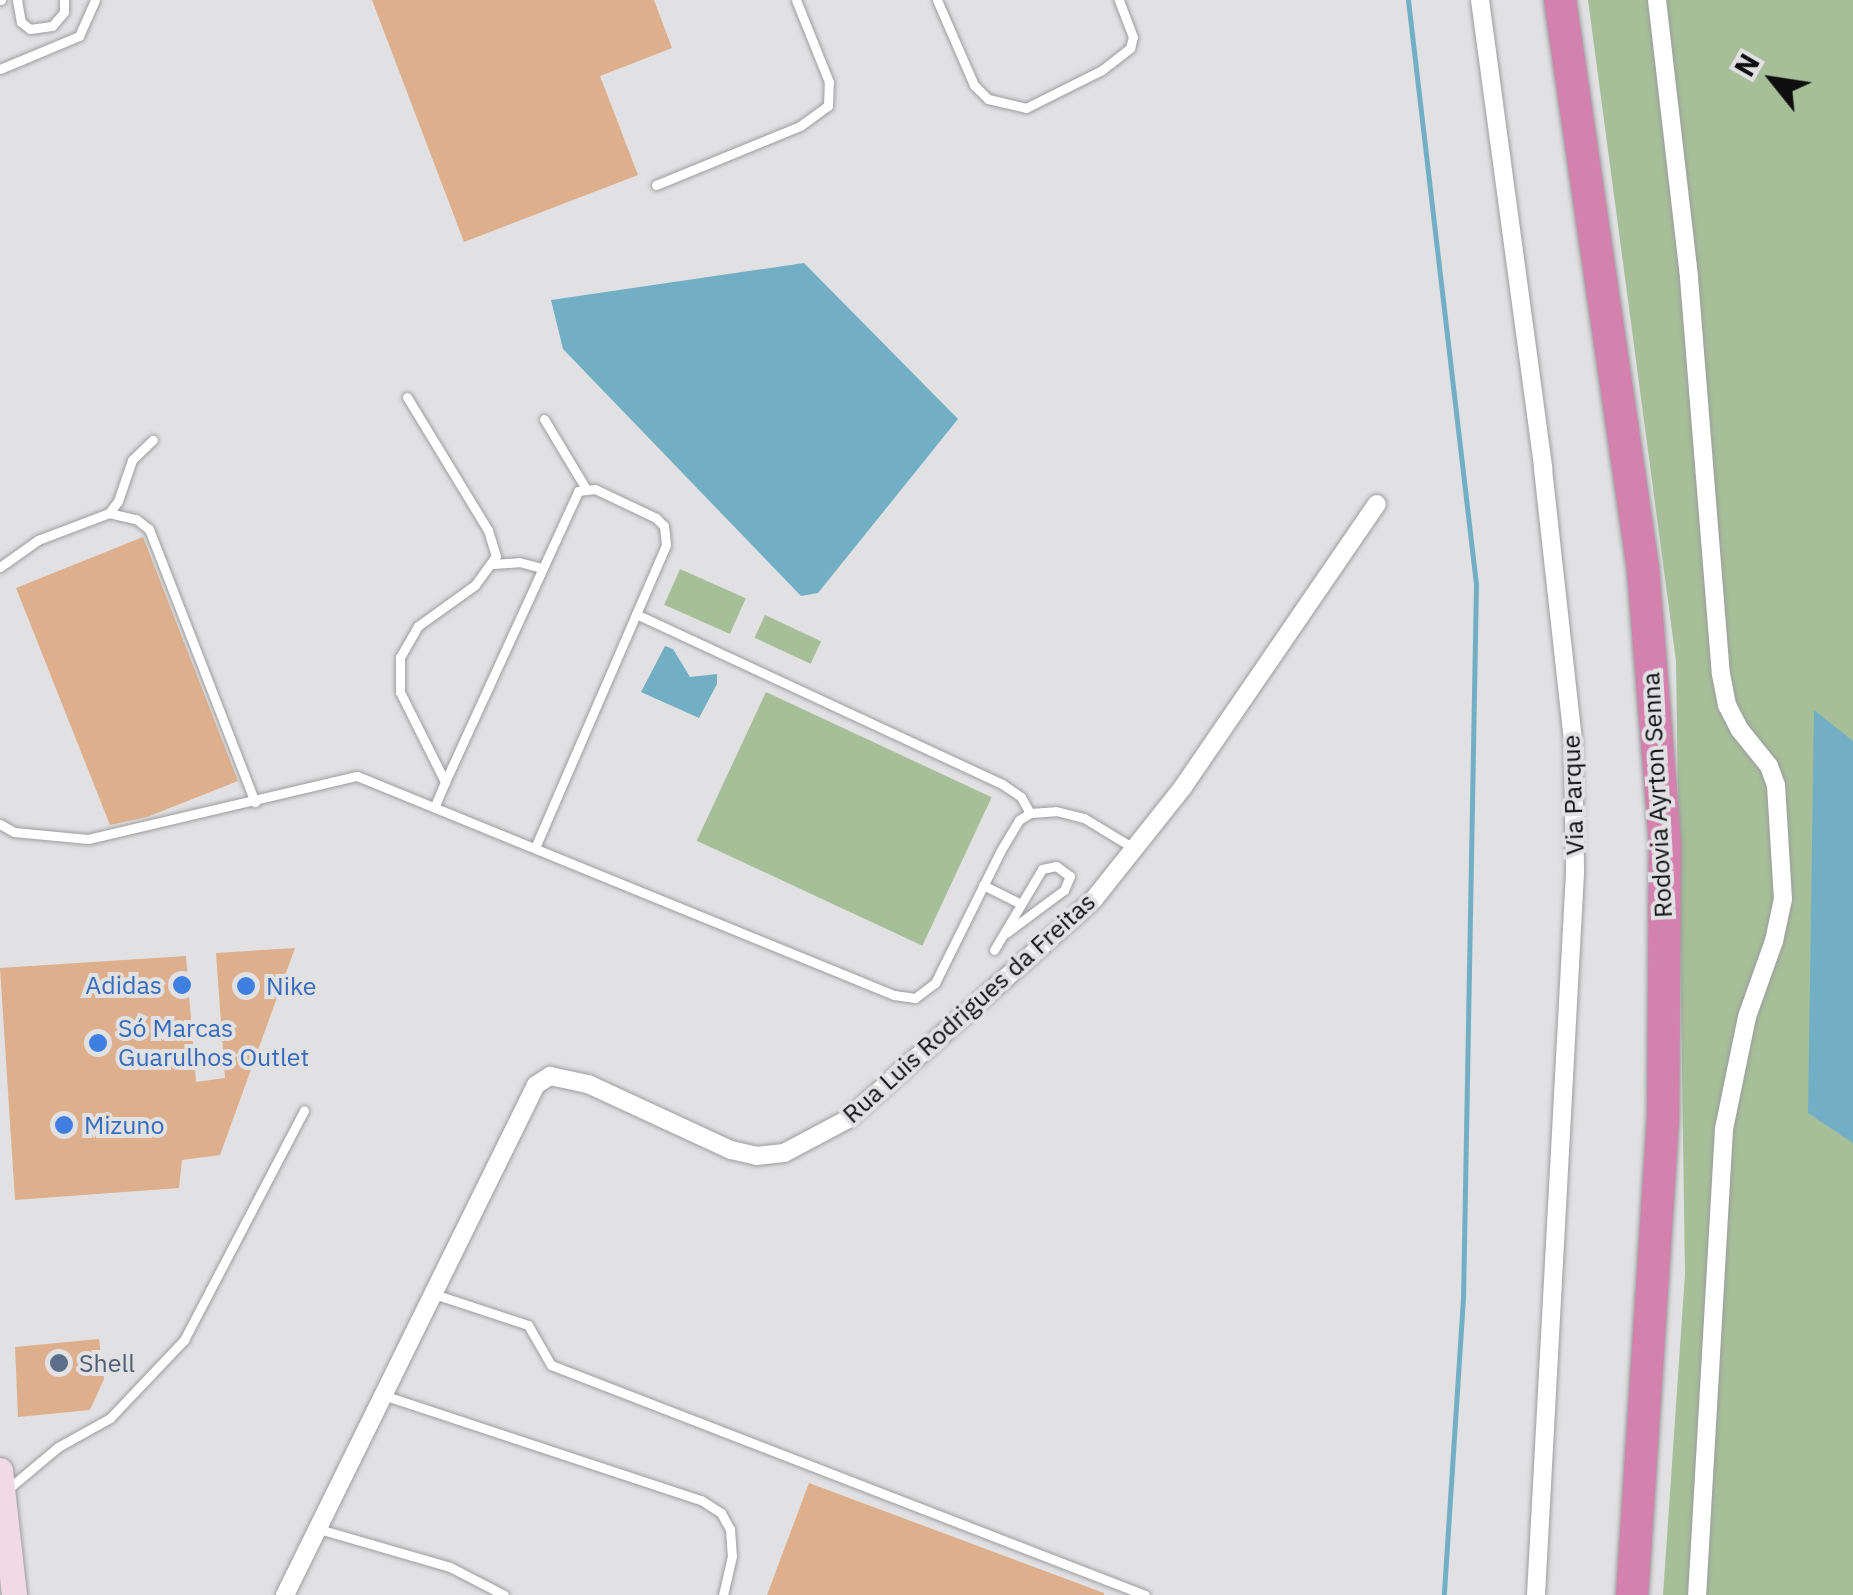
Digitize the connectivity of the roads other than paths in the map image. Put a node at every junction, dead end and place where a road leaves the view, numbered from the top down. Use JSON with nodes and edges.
{"nodes":[{"id":1,"x":17,"y":0,"type":"edge"},
{"id":2,"x":64,"y":0,"type":"edge"},
{"id":3,"x":95,"y":0,"type":"edge"},
{"id":4,"x":796,"y":0,"type":"edge"},
{"id":5,"x":938,"y":0,"type":"edge"},
{"id":6,"x":1119,"y":0,"type":"edge"},
{"id":7,"x":1480,"y":0,"type":"edge"},
{"id":8,"x":1560,"y":0,"type":"edge"},
{"id":9,"x":1657,"y":0,"type":"edge"},
{"id":10,"x":0,"y":69,"type":"edge"},
{"id":11,"x":656,"y":186,"type":"dead end"},
{"id":12,"x":407,"y":397,"type":"dead end"},
{"id":13,"x":544,"y":419,"type":"dead end"},
{"id":14,"x":153,"y":440,"type":"dead end"},
{"id":15,"x":586,"y":488,"type":"junction"},
{"id":16,"x":1377,"y":504,"type":"dead end"},
{"id":17,"x":109,"y":513,"type":"junction"},
{"id":18,"x":493,"y":564,"type":"junction"},
{"id":19,"x":0,"y":567,"type":"edge"},
{"id":20,"x":542,"y":568,"type":"junction"},
{"id":21,"x":636,"y":614,"type":"junction"},
{"id":22,"x":446,"y":782,"type":"junction"},
{"id":23,"x":255,"y":802,"type":"junction"},
{"id":24,"x":435,"y":806,"type":"junction"},
{"id":25,"x":1030,"y":814,"type":"junction"},
{"id":26,"x":0,"y":824,"type":"edge"},
{"id":27,"x":535,"y":847,"type":"junction"},
{"id":28,"x":1135,"y":849,"type":"junction"},
{"id":29,"x":984,"y":886,"type":"junction"},
{"id":30,"x":1022,"y":904,"type":"junction"},
{"id":31,"x":1006,"y":933,"type":"junction"},
{"id":32,"x":994,"y":950,"type":"dead end"},
{"id":33,"x":304,"y":1110,"type":"dead end"},
{"id":34,"x":431,"y":1293,"type":"junction"},
{"id":35,"x":381,"y":1394,"type":"junction"},
{"id":36,"x":1,"y":1482,"type":"edge"},
{"id":37,"x":316,"y":1528,"type":"junction"},
{"id":38,"x":14,"y":1595,"type":"edge"},
{"id":39,"x":284,"y":1595,"type":"edge"},
{"id":40,"x":504,"y":1595,"type":"edge"},
{"id":41,"x":723,"y":1595,"type":"edge"},
{"id":42,"x":1145,"y":1595,"type":"edge"},
{"id":43,"x":1536,"y":1595,"type":"edge"},
{"id":44,"x":1632,"y":1595,"type":"edge"},
{"id":45,"x":1697,"y":1595,"type":"edge"}],
"edges":[{"from":1,"to":2,"type":"lane"},
{"from":3,"to":10,"type":"lane"},
{"from":4,"to":11,"type":"lane"},
{"from":5,"to":6,"type":"lane"},
{"from":7,"to":43,"type":"street","name":"Via Parque"},
{"from":8,"to":44,"type":"highway","name":"Rodovia Ayrton Senna"},
{"from":9,"to":45,"type":"street"},
{"from":12,"to":18,"type":"lane"},
{"from":13,"to":15,"type":"lane"},
{"from":14,"to":17,"type":"lane"},
{"from":15,"to":20,"type":"lane"},
{"from":15,"to":21,"type":"lane"},
{"from":16,"to":28,"type":"street","name":"Rua Luis Rodrigues da Freitas"},
{"from":17,"to":19,"type":"lane"},
{"from":17,"to":23,"type":"lane"},
{"from":18,"to":20,"type":"lane"},
{"from":18,"to":22,"type":"lane"},
{"from":20,"to":22,"type":"lane"},
{"from":21,"to":25,"type":"lane"},
{"from":21,"to":27,"type":"lane"},
{"from":22,"to":24,"type":"lane"},
{"from":23,"to":24,"type":"lane"},
{"from":23,"to":26,"type":"lane"},
{"from":24,"to":27,"type":"lane"},
{"from":25,"to":28,"type":"lane"},
{"from":25,"to":29,"type":"lane"},
{"from":27,"to":29,"type":"lane"},
{"from":28,"to":34,"type":"street","name":"Rua Luis Rodrigues da Freitas"},
{"from":29,"to":30,"type":"lane"},
{"from":30,"to":31,"type":"lane"},
{"from":30,"to":31,"type":"lane"},
{"from":31,"to":32,"type":"lane"},
{"from":33,"to":36,"type":"lane"},
{"from":34,"to":35,"type":"street","name":"Rua Luis Rodrigues da Freitas"},
{"from":34,"to":42,"type":"lane"},
{"from":35,"to":37,"type":"street","name":"Rua Luis Rodrigues da Freitas"},
{"from":35,"to":41,"type":"lane"},
{"from":36,"to":38,"type":"main road"},
{"from":37,"to":39,"type":"street","name":"Rua Luis Rodrigues da Freitas"},
{"from":37,"to":40,"type":"lane"}]}
